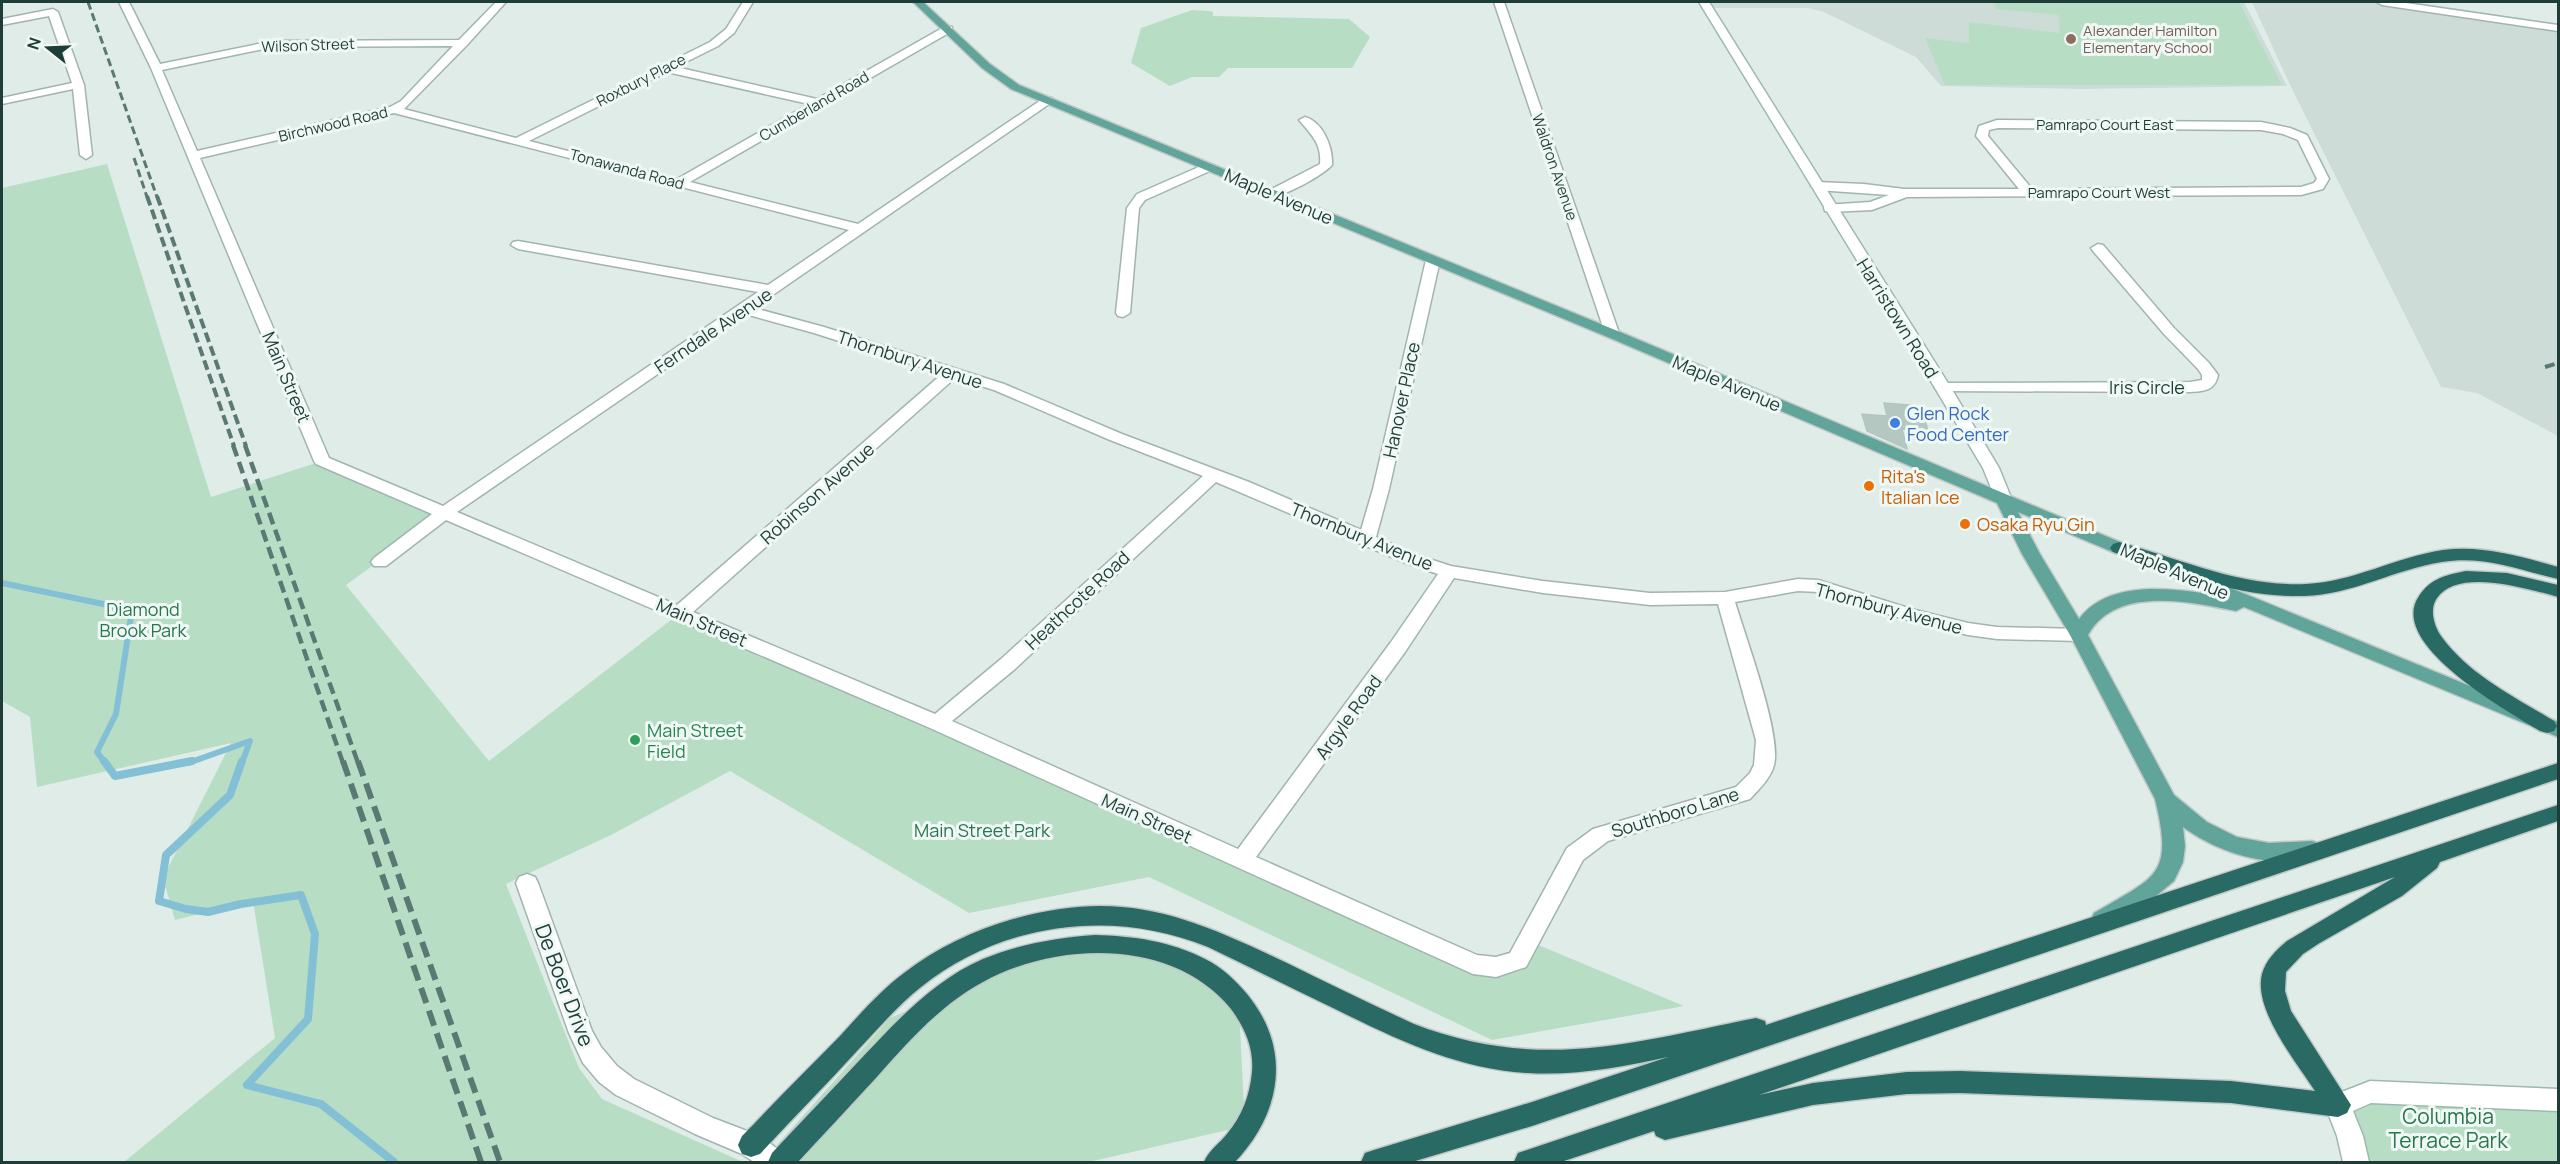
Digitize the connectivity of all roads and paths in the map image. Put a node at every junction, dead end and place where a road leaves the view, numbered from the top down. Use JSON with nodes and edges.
{"nodes":[{"id":1,"x":124,"y":2,"type":"edge"},
{"id":2,"x":501,"y":2,"type":"edge"},
{"id":3,"x":748,"y":2,"type":"edge"},
{"id":4,"x":918,"y":2,"type":"edge"},
{"id":5,"x":1498,"y":2,"type":"edge"},
{"id":6,"x":1704,"y":2,"type":"edge"},
{"id":7,"x":2382,"y":2,"type":"edge"},
{"id":8,"x":2,"y":22,"type":"edge"},
{"id":9,"x":2559,"y":28,"type":"edge"},
{"id":10,"x":948,"y":29,"type":"junction"},
{"id":11,"x":463,"y":43,"type":"junction"},
{"id":12,"x":156,"y":68,"type":"junction"},
{"id":13,"x":665,"y":68,"type":"junction"},
{"id":14,"x":78,"y":84,"type":"junction"},
{"id":15,"x":1048,"y":100,"type":"junction"},
{"id":16,"x":2,"y":101,"type":"edge"},
{"id":17,"x":820,"y":103,"type":"junction"},
{"id":18,"x":394,"y":110,"type":"junction"},
{"id":19,"x":1305,"y":120,"type":"dead end"},
{"id":20,"x":519,"y":141,"type":"junction"},
{"id":21,"x":2306,"y":142,"type":"joint"},
{"id":22,"x":87,"y":155,"type":"dead end"},
{"id":23,"x":193,"y":156,"type":"junction"},
{"id":24,"x":1208,"y":166,"type":"junction"},
{"id":25,"x":680,"y":182,"type":"junction"},
{"id":26,"x":1817,"y":186,"type":"junction"},
{"id":27,"x":1274,"y":193,"type":"junction"},
{"id":28,"x":1905,"y":193,"type":"junction"},
{"id":29,"x":2029,"y":193,"type":"junction"},
{"id":30,"x":1830,"y":207,"type":"junction"},
{"id":31,"x":860,"y":229,"type":"junction"},
{"id":32,"x":518,"y":245,"type":"dead end"},
{"id":33,"x":2098,"y":248,"type":"dead end"},
{"id":34,"x":1433,"y":260,"type":"junction"},
{"id":35,"x":771,"y":290,"type":"junction"},
{"id":36,"x":742,"y":309,"type":"junction"},
{"id":37,"x":1123,"y":313,"type":"dead end"},
{"id":38,"x":1612,"y":333,"type":"junction"},
{"id":39,"x":953,"y":372,"type":"junction"},
{"id":40,"x":1943,"y":388,"type":"junction"},
{"id":41,"x":1214,"y":475,"type":"junction"},
{"id":42,"x":2004,"y":500,"type":"junction"},
{"id":43,"x":445,"y":513,"type":"junction"},
{"id":44,"x":1367,"y":539,"type":"junction"},
{"id":45,"x":2119,"y":548,"type":"junction"},
{"id":46,"x":380,"y":562,"type":"dead end"},
{"id":47,"x":1449,"y":571,"type":"junction"},
{"id":48,"x":2559,"y":573,"type":"edge"},
{"id":49,"x":2559,"y":591,"type":"edge"},
{"id":50,"x":1725,"y":598,"type":"junction"},
{"id":51,"x":680,"y":613,"type":"junction"},
{"id":52,"x":2284,"y":617,"type":"junction"},
{"id":53,"x":2079,"y":634,"type":"junction"},
{"id":54,"x":937,"y":723,"type":"junction"},
{"id":55,"x":2553,"y":728,"type":"edge"},
{"id":56,"x":2559,"y":767,"type":"edge"},
{"id":57,"x":2559,"y":771,"type":"edge"},
{"id":58,"x":2533,"y":780,"type":"junction"},
{"id":59,"x":2165,"y":799,"type":"junction"},
{"id":60,"x":2559,"y":813,"type":"edge"},
{"id":61,"x":2326,"y":848,"type":"junction"},
{"id":62,"x":2439,"y":854,"type":"junction"},
{"id":63,"x":1242,"y":860,"type":"junction"},
{"id":64,"x":527,"y":883,"type":"dead end"},
{"id":65,"x":2090,"y":927,"type":"junction"},
{"id":66,"x":1529,"y":941,"type":"joint"},
{"id":67,"x":1832,"y":1014,"type":"junction"},
{"id":68,"x":2559,"y":1100,"type":"edge"},
{"id":69,"x":2338,"y":1105,"type":"junction"},
{"id":70,"x":751,"y":1145,"type":"junction"},
{"id":71,"x":1538,"y":1159,"type":"edge"},
{"id":72,"x":774,"y":1162,"type":"edge"},
{"id":73,"x":781,"y":1162,"type":"edge"},
{"id":74,"x":1217,"y":1162,"type":"edge"},
{"id":75,"x":1374,"y":1162,"type":"edge"},
{"id":76,"x":2356,"y":1162,"type":"edge"}],
"edges":[{"from":1,"to":12,"type":"street","name":"Main Street"},
{"from":2,"to":11,"type":"street","name":"Birchwood Road"},
{"from":3,"to":13,"type":"street","name":"Roxbury Place"},
{"from":4,"to":10,"type":"main road","name":"Maple Avenue"},
{"from":5,"to":38,"type":"street","name":"Waldron Avenue"},
{"from":6,"to":26,"type":"street","name":"Harristown Road"},
{"from":7,"to":9,"type":"street"},
{"from":8,"to":14,"type":"street"},
{"from":10,"to":15,"type":"main road","name":"Maple Avenue"},
{"from":10,"to":17,"type":"street","name":"Cumberland Road"},
{"from":11,"to":12,"type":"street","name":"Wilson Street"},
{"from":11,"to":18,"type":"street","name":"Birchwood Road"},
{"from":12,"to":23,"type":"street","name":"Main Street"},
{"from":13,"to":17,"type":"street"},
{"from":13,"to":20,"type":"street","name":"Roxbury Place"},
{"from":14,"to":16,"type":"street"},
{"from":14,"to":22,"type":"street"},
{"from":15,"to":24,"type":"main road","name":"Maple Avenue"},
{"from":15,"to":31,"type":"street","name":"Ferndale Avenue"},
{"from":17,"to":25,"type":"street","name":"Cumberland Road"},
{"from":18,"to":20,"type":"street","name":"Tonawanda Road"},
{"from":18,"to":23,"type":"street","name":"Birchwood Road"},
{"from":19,"to":27,"type":"street"},
{"from":20,"to":25,"type":"street","name":"Tonawanda Road"},
{"from":21,"to":29,"type":"street","name":"Pamrapo Court West"},
{"from":21,"to":29,"type":"street","name":"Pamrapo Court East"},
{"from":23,"to":43,"type":"street","name":"Main Street"},
{"from":24,"to":27,"type":"main road","name":"Maple Avenue"},
{"from":24,"to":37,"type":"street"},
{"from":25,"to":31,"type":"street","name":"Tonawanda Road"},
{"from":26,"to":28,"type":"street"},
{"from":26,"to":30,"type":"street","name":"Harristown Road"},
{"from":27,"to":34,"type":"main road","name":"Maple Avenue"},
{"from":28,"to":29,"type":"street","name":"Pamrapo Court West"},
{"from":28,"to":30,"type":"street","name":"Pamrapo Court West"},
{"from":30,"to":40,"type":"street","name":"Harristown Road"},
{"from":31,"to":35,"type":"street","name":"Ferndale Avenue"},
{"from":32,"to":35,"type":"street"},
{"from":33,"to":40,"type":"street","name":"Iris Circle"},
{"from":34,"to":38,"type":"main road","name":"Maple Avenue"},
{"from":34,"to":44,"type":"street","name":"Hanover Place"},
{"from":35,"to":36,"type":"street","name":"Ferndale Avenue"},
{"from":36,"to":39,"type":"street","name":"Thornbury Avenue"},
{"from":36,"to":43,"type":"street","name":"Ferndale Avenue"},
{"from":38,"to":42,"type":"main road","name":"Maple Avenue"},
{"from":39,"to":41,"type":"street","name":"Thornbury Avenue"},
{"from":39,"to":51,"type":"street","name":"Robinson Avenue"},
{"from":40,"to":42,"type":"street","name":"Harristown Road"},
{"from":41,"to":44,"type":"street","name":"Thornbury Avenue"},
{"from":41,"to":54,"type":"street","name":"Heathcote Road"},
{"from":42,"to":45,"type":"main road","name":"Maple Avenue"},
{"from":42,"to":53,"type":"main road","name":"Harristown Road"},
{"from":43,"to":46,"type":"street","name":"Ferndale Avenue"},
{"from":43,"to":51,"type":"street","name":"Main Street"},
{"from":44,"to":47,"type":"street","name":"Thornbury Avenue"},
{"from":45,"to":48,"type":"highway"},
{"from":45,"to":52,"type":"main road","name":"Maple Avenue"},
{"from":47,"to":50,"type":"street","name":"Thornbury Avenue"},
{"from":47,"to":63,"type":"street","name":"Argyle Road"},
{"from":49,"to":55,"type":"highway"},
{"from":50,"to":53,"type":"street","name":"Thornbury Avenue"},
{"from":50,"to":66,"type":"street","name":"Southboro Lane"},
{"from":51,"to":54,"type":"street","name":"Main Street"},
{"from":52,"to":53,"type":"main road"},
{"from":52,"to":55,"type":"main road","name":"Maple Avenue"},
{"from":53,"to":59,"type":"main road","name":"Harristown Road"},
{"from":54,"to":63,"type":"street","name":"Main Street"},
{"from":56,"to":58,"type":"highway"},
{"from":57,"to":58,"type":"highway"},
{"from":58,"to":61,"type":"highway"},
{"from":59,"to":61,"type":"main road"},
{"from":59,"to":65,"type":"main road"},
{"from":60,"to":62,"type":"highway"},
{"from":61,"to":65,"type":"highway"},
{"from":62,"to":69,"type":"highway"},
{"from":62,"to":71,"type":"highway"},
{"from":63,"to":66,"type":"street","name":"Main Street"},
{"from":64,"to":70,"type":"street","name":"De Boer Drive"},
{"from":65,"to":67,"type":"highway"},
{"from":67,"to":70,"type":"highway"},
{"from":67,"to":75,"type":"highway"},
{"from":68,"to":69,"type":"street"},
{"from":69,"to":71,"type":"highway"},
{"from":69,"to":76,"type":"street"},
{"from":70,"to":72,"type":"street","name":"De Boer Drive"},
{"from":73,"to":74,"type":"highway"}]}
